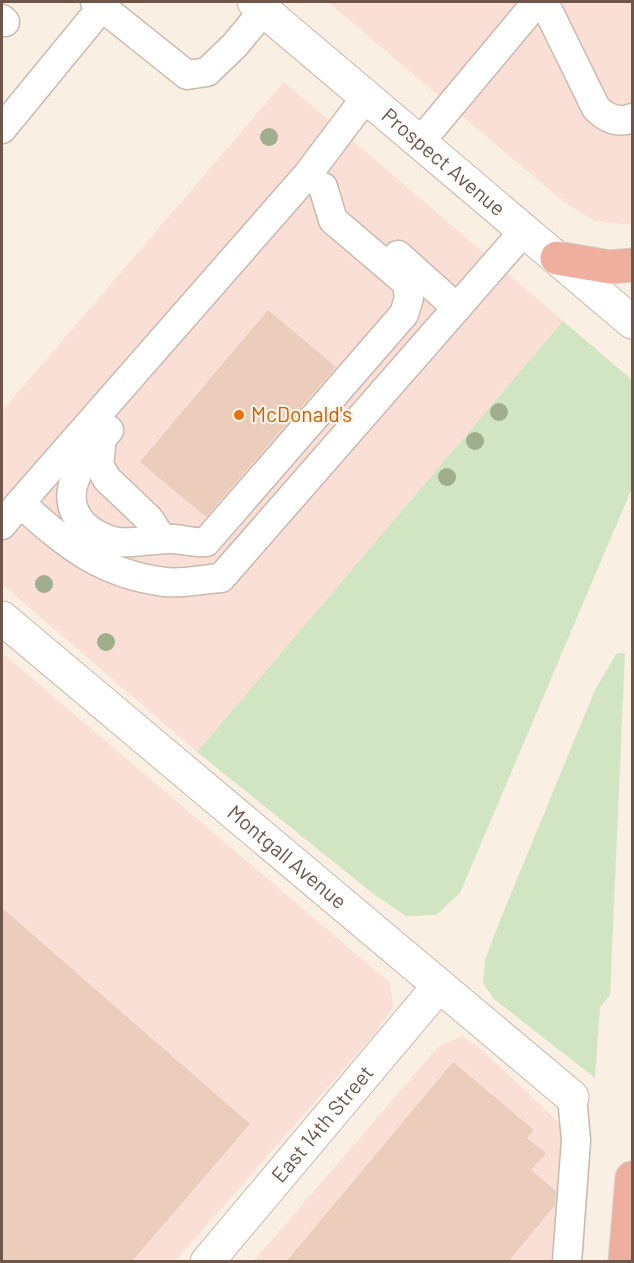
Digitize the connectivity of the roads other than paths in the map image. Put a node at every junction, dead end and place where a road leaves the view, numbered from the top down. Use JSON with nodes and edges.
{"nodes":[{"id":1,"x":537,"y":2,"type":"edge"},
{"id":2,"x":544,"y":2,"type":"edge"},
{"id":3,"x":98,"y":4,"type":"edge"},
{"id":4,"x":259,"y":6,"type":"edge"},
{"id":5,"x":366,"y":97,"type":"junction"},
{"id":6,"x":633,"y":118,"type":"edge"},
{"id":7,"x":4,"y":120,"type":"edge"},
{"id":8,"x":420,"y":142,"type":"junction"},
{"id":9,"x":315,"y":180,"type":"junction"},
{"id":10,"x":524,"y":231,"type":"junction"},
{"id":11,"x":557,"y":258,"type":"junction"},
{"id":12,"x":633,"y":265,"type":"edge"},
{"id":13,"x":197,"y":301,"type":"junction"},
{"id":14,"x":457,"y":308,"type":"junction"},
{"id":15,"x":633,"y":322,"type":"edge"},
{"id":16,"x":102,"y":438,"type":"junction"},
{"id":17,"x":20,"y":503,"type":"junction"},
{"id":18,"x":2,"y":525,"type":"edge"},
{"id":19,"x":162,"y":539,"type":"junction"},
{"id":20,"x":2,"y":618,"type":"edge"},
{"id":21,"x":438,"y":987,"type":"junction"},
{"id":22,"x":572,"y":1097,"type":"joint"},
{"id":23,"x":633,"y":1178,"type":"edge"},
{"id":24,"x":207,"y":1262,"type":"edge"},
{"id":25,"x":567,"y":1262,"type":"edge"},
{"id":26,"x":625,"y":1262,"type":"edge"}],
"edges":[{"from":1,"to":8,"type":"lane"},
{"from":2,"to":6,"type":"lane"},
{"from":3,"to":4,"type":"lane"},
{"from":3,"to":7,"type":"lane"},
{"from":4,"to":5,"type":"street","name":"Prospect Avenue"},
{"from":5,"to":8,"type":"street","name":"Prospect Avenue"},
{"from":5,"to":9,"type":"lane"},
{"from":8,"to":10,"type":"street","name":"Prospect Avenue"},
{"from":9,"to":13,"type":"lane"},
{"from":9,"to":14,"type":"lane"},
{"from":9,"to":19,"type":"lane"},
{"from":10,"to":11,"type":"street","name":"Prospect Avenue"},
{"from":10,"to":14,"type":"lane"},
{"from":11,"to":12,"type":"highway"},
{"from":11,"to":15,"type":"street","name":"Prospect Avenue"},
{"from":13,"to":16,"type":"lane"},
{"from":13,"to":17,"type":"lane"},
{"from":14,"to":17,"type":"lane"},
{"from":16,"to":19,"type":"lane"},
{"from":16,"to":19,"type":"lane"},
{"from":17,"to":18,"type":"lane"},
{"from":20,"to":21,"type":"street","name":"Montgall Avenue"},
{"from":21,"to":22,"type":"street","name":"Montgall Avenue"},
{"from":21,"to":24,"type":"street","name":"East 14th Street"},
{"from":22,"to":25,"type":"lane"},
{"from":23,"to":26,"type":"highway"}]}
